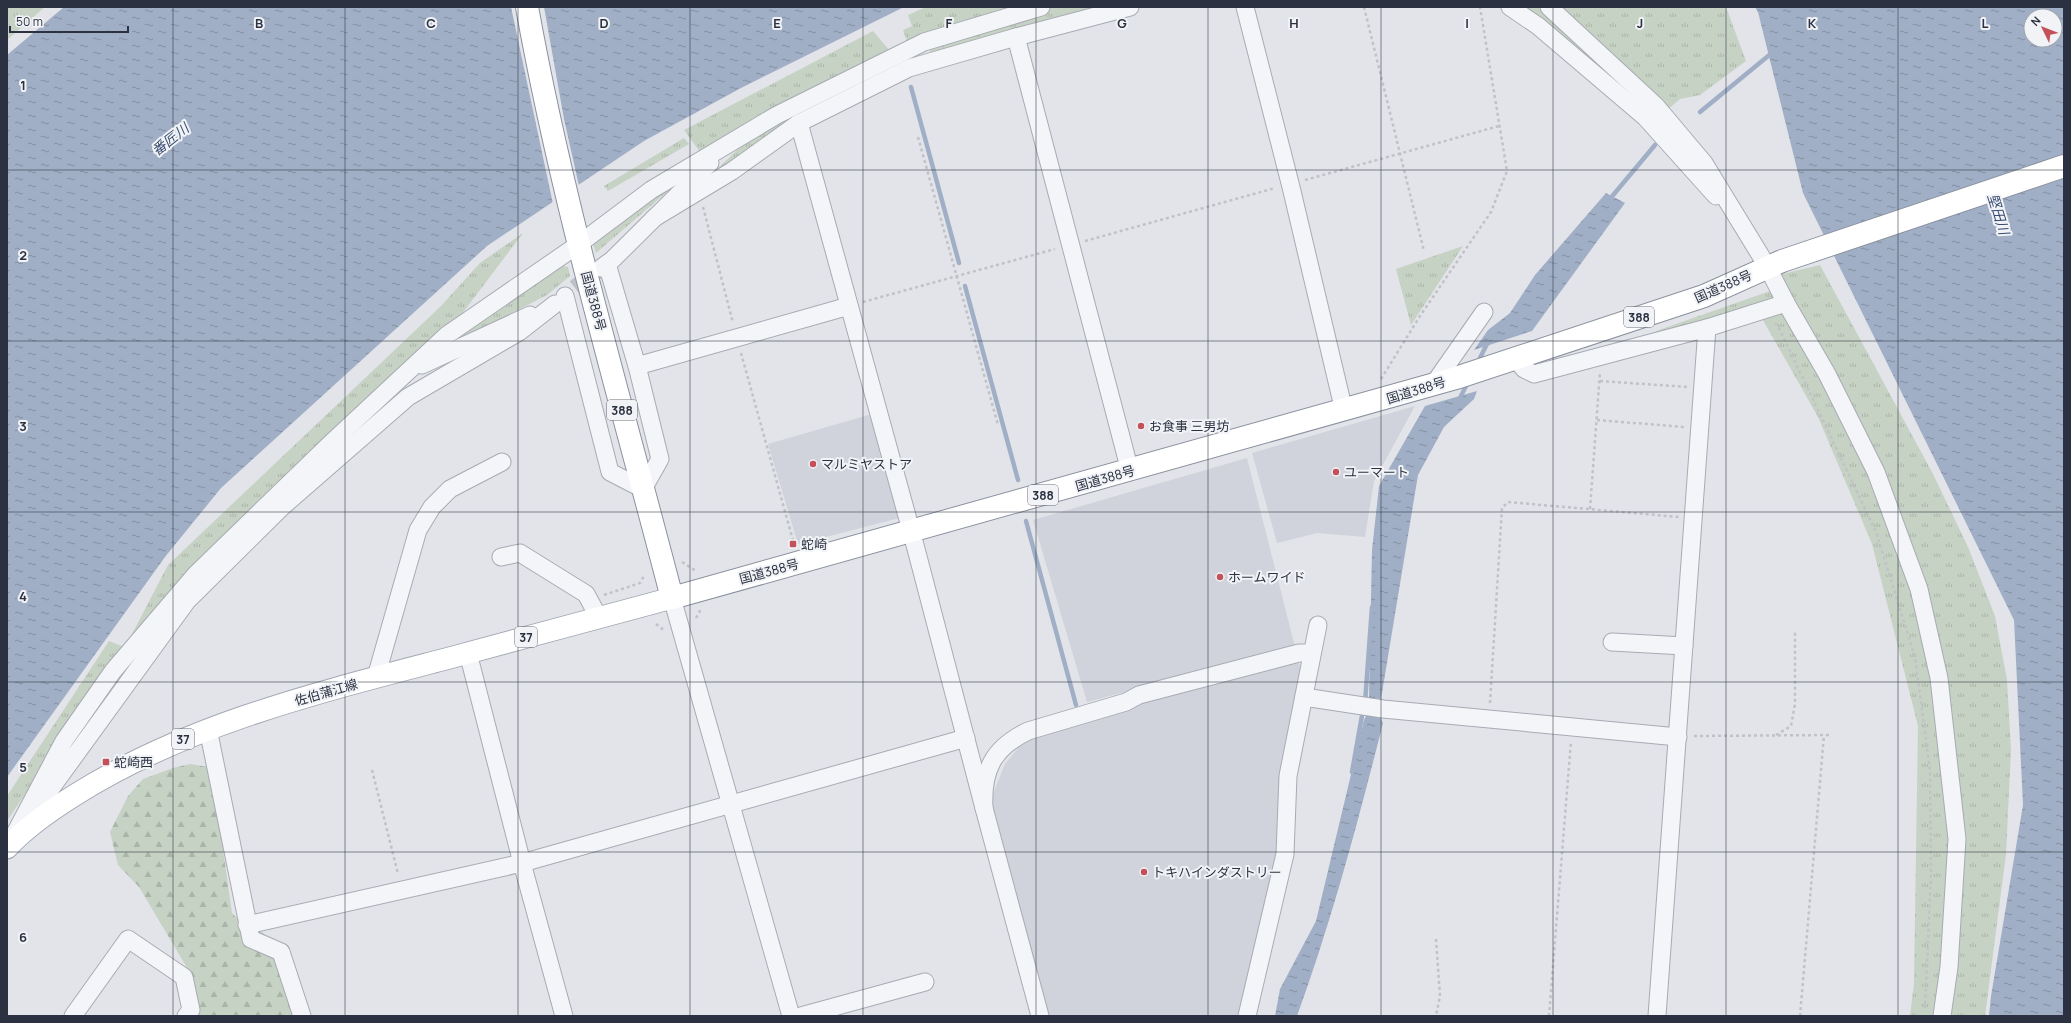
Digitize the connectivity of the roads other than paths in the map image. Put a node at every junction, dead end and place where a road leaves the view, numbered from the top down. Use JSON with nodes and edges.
{"nodes":[{"id":1,"x":526,"y":7,"type":"edge"},
{"id":2,"x":1041,"y":7,"type":"edge"},
{"id":3,"x":1130,"y":7,"type":"edge"},
{"id":4,"x":1245,"y":7,"type":"edge"},
{"id":5,"x":1510,"y":7,"type":"edge"},
{"id":6,"x":1549,"y":7,"type":"edge"},
{"id":7,"x":1016,"y":37,"type":"junction"},
{"id":8,"x":799,"y":123,"type":"junction"},
{"id":9,"x":728,"y":144,"type":"junction"},
{"id":10,"x":2064,"y":166,"type":"edge"},
{"id":11,"x":654,"y":218,"type":"junction"},
{"id":12,"x":1738,"y":218,"type":"junction"},
{"id":13,"x":579,"y":244,"type":"junction"},
{"id":14,"x":1774,"y":263,"type":"junction"},
{"id":15,"x":565,"y":296,"type":"junction"},
{"id":16,"x":1786,"y":303,"type":"junction"},
{"id":17,"x":849,"y":306,"type":"junction"},
{"id":18,"x":1484,"y":312,"type":"dead end"},
{"id":19,"x":1707,"y":328,"type":"junction"},
{"id":20,"x":1516,"y":359,"type":"junction"},
{"id":21,"x":637,"y":366,"type":"junction"},
{"id":22,"x":407,"y":372,"type":"junction"},
{"id":23,"x":1433,"y":385,"type":"junction"},
{"id":24,"x":1344,"y":411,"type":"junction"},
{"id":25,"x":502,"y":462,"type":"dead end"},
{"id":26,"x":1130,"y":471,"type":"junction"},
{"id":27,"x":643,"y":489,"type":"junction"},
{"id":28,"x":911,"y":532,"type":"junction"},
{"id":29,"x":501,"y":557,"type":"dead end"},
{"id":30,"x":672,"y":598,"type":"junction"},
{"id":31,"x":599,"y":618,"type":"junction"},
{"id":32,"x":1318,"y":625,"type":"dead end"},
{"id":33,"x":1612,"y":642,"type":"dead end"},
{"id":34,"x":1684,"y":646,"type":"junction"},
{"id":35,"x":468,"y":653,"type":"junction"},
{"id":36,"x":1312,"y":653,"type":"junction"},
{"id":37,"x":376,"y":677,"type":"junction"},
{"id":38,"x":1304,"y":697,"type":"junction"},
{"id":39,"x":208,"y":729,"type":"junction"},
{"id":40,"x":1678,"y":737,"type":"junction"},
{"id":41,"x":966,"y":738,"type":"junction"},
{"id":42,"x":732,"y":805,"type":"junction"},
{"id":43,"x":984,"y":808,"type":"junction"},
{"id":44,"x":8,"y":847,"type":"edge"},
{"id":45,"x":522,"y":864,"type":"junction"},
{"id":46,"x":247,"y":926,"type":"junction"},
{"id":47,"x":925,"y":982,"type":"dead end"},
{"id":48,"x":73,"y":1016,"type":"edge"},
{"id":49,"x":186,"y":1016,"type":"edge"},
{"id":50,"x":302,"y":1016,"type":"edge"},
{"id":51,"x":564,"y":1016,"type":"edge"},
{"id":52,"x":791,"y":1016,"type":"edge"},
{"id":53,"x":801,"y":1016,"type":"edge"},
{"id":54,"x":1040,"y":1016,"type":"edge"},
{"id":55,"x":1247,"y":1016,"type":"edge"},
{"id":56,"x":1657,"y":1016,"type":"edge"},
{"id":57,"x":1942,"y":1016,"type":"edge"}],
"edges":[{"from":1,"to":13,"type":"highway","name":"国道388号","number":"388"},
{"from":2,"to":9,"type":"street"},
{"from":3,"to":7,"type":"street"},
{"from":4,"to":24,"type":"street"},
{"from":5,"to":12,"type":"street"},
{"from":6,"to":12,"type":"street"},
{"from":7,"to":8,"type":"street"},
{"from":7,"to":26,"type":"street"},
{"from":8,"to":11,"type":"street"},
{"from":8,"to":17,"type":"street"},
{"from":9,"to":11,"type":"street"},
{"from":9,"to":13,"type":"street"},
{"from":10,"to":14,"type":"highway","name":"国道388号","number":"388"},
{"from":11,"to":21,"type":"street"},
{"from":12,"to":14,"type":"street"},
{"from":13,"to":22,"type":"street"},
{"from":13,"to":27,"type":"highway","name":"国道388号","number":"388"},
{"from":14,"to":16,"type":"street"},
{"from":14,"to":20,"type":"highway","name":"国道388号","number":"388"},
{"from":15,"to":22,"type":"street"},
{"from":15,"to":27,"type":"street"},
{"from":15,"to":44,"type":"street"},
{"from":16,"to":19,"type":"street"},
{"from":16,"to":57,"type":"street"},
{"from":17,"to":21,"type":"street"},
{"from":17,"to":28,"type":"street"},
{"from":18,"to":23,"type":"street"},
{"from":19,"to":20,"type":"street"},
{"from":19,"to":34,"type":"street"},
{"from":20,"to":23,"type":"highway","name":"国道388号","number":"388"},
{"from":21,"to":27,"type":"street"},
{"from":22,"to":44,"type":"street"},
{"from":23,"to":24,"type":"highway","name":"国道388号","number":"388"},
{"from":24,"to":26,"type":"highway","name":"国道388号","number":"388"},
{"from":25,"to":37,"type":"street"},
{"from":26,"to":28,"type":"highway","name":"国道388号","number":"388"},
{"from":27,"to":30,"type":"highway","name":"国道388号","number":"388"},
{"from":28,"to":30,"type":"highway","name":"国道388号","number":"388"},
{"from":28,"to":41,"type":"street"},
{"from":29,"to":31,"type":"street"},
{"from":30,"to":31,"type":"main road","name":"佐伯蒲江線","number":"37"},
{"from":30,"to":42,"type":"street"},
{"from":31,"to":35,"type":"main road","name":"佐伯蒲江線","number":"37"},
{"from":32,"to":36,"type":"street"},
{"from":33,"to":34,"type":"street"},
{"from":34,"to":40,"type":"street"},
{"from":35,"to":37,"type":"main road","name":"佐伯蒲江線","number":"37"},
{"from":35,"to":45,"type":"street"},
{"from":36,"to":38,"type":"street"},
{"from":36,"to":43,"type":"street"},
{"from":37,"to":39,"type":"main road","name":"佐伯蒲江線","number":"37"},
{"from":38,"to":40,"type":"street"},
{"from":38,"to":55,"type":"street"},
{"from":39,"to":44,"type":"main road","name":"佐伯蒲江線","number":"37"},
{"from":39,"to":46,"type":"street"},
{"from":40,"to":56,"type":"street"},
{"from":41,"to":42,"type":"street"},
{"from":41,"to":43,"type":"street"},
{"from":42,"to":45,"type":"street"},
{"from":42,"to":52,"type":"street"},
{"from":43,"to":54,"type":"street"},
{"from":45,"to":46,"type":"street"},
{"from":45,"to":51,"type":"street"},
{"from":46,"to":50,"type":"street"},
{"from":47,"to":53,"type":"street"},
{"from":48,"to":49,"type":"street"}]}
